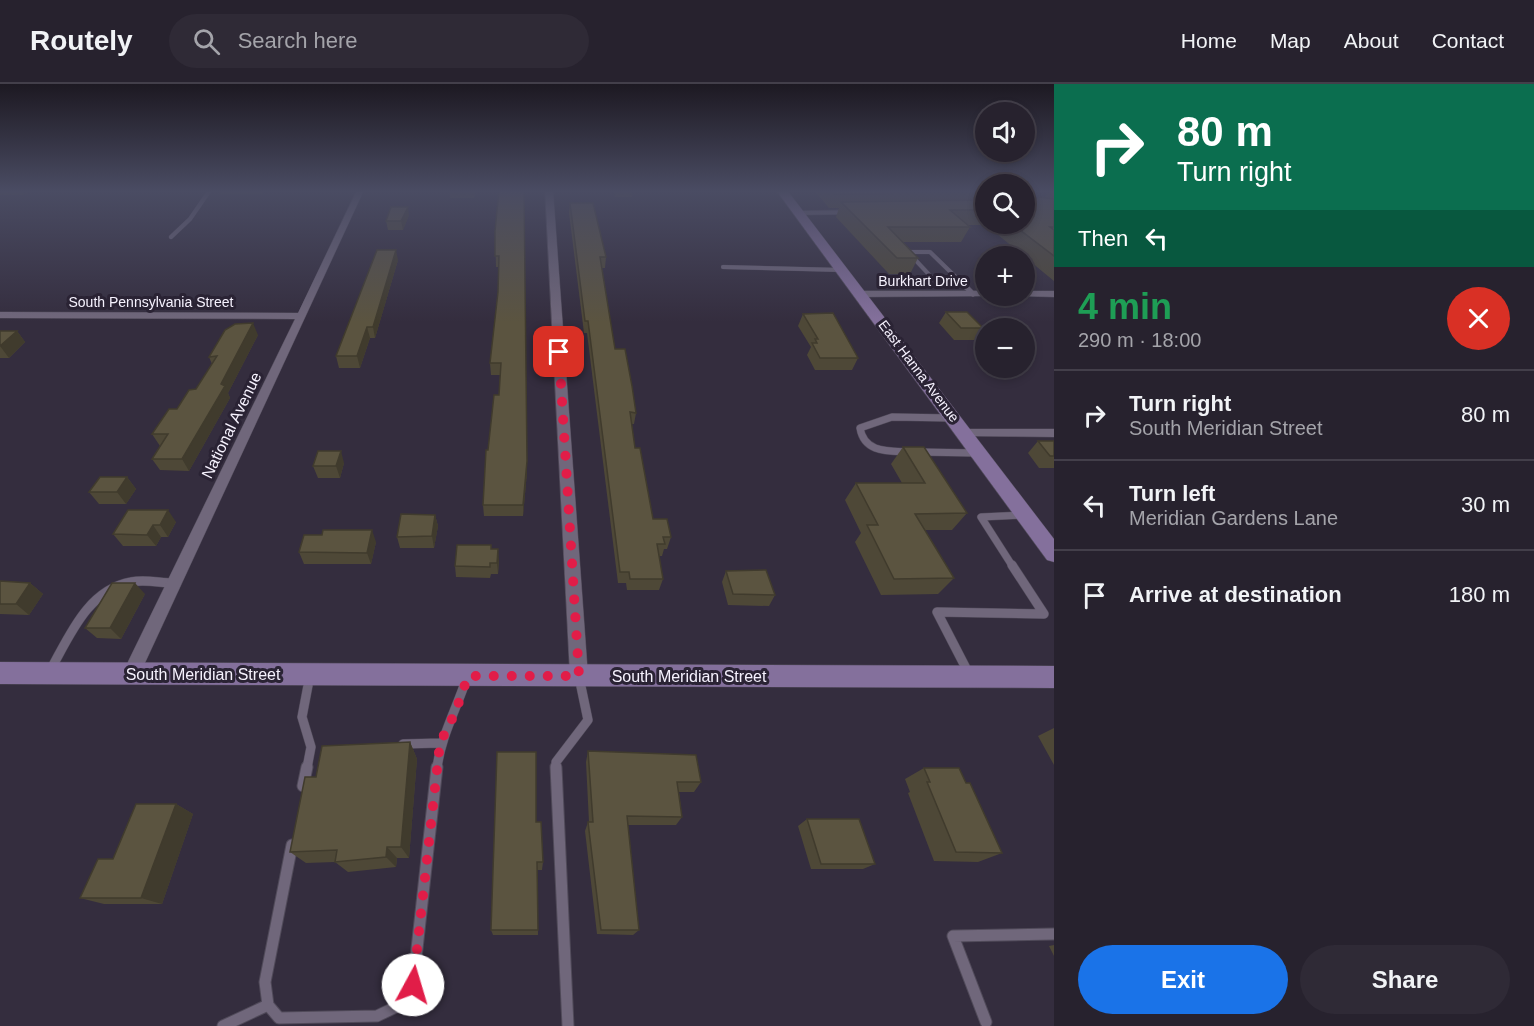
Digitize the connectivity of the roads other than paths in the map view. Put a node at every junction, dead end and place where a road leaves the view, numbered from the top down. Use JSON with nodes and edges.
{"nodes":[{"id":1,"x":174,"y":234,"type":"edge"},
{"id":2,"x":340,"y":234,"type":"edge"},
{"id":3,"x":552,"y":234,"type":"edge"},
{"id":4,"x":815,"y":234,"type":"edge"},
{"id":5,"x":171,"y":237,"type":"dead end"},
{"id":6,"x":723,"y":267,"type":"dead end"},
{"id":7,"x":842,"y":270,"type":"junction"},
{"id":8,"x":894,"y":282,"type":"dead end"},
{"id":9,"x":936,"y":282,"type":"junction"},
{"id":10,"x":961,"y":283,"type":"junction"},
{"id":11,"x":861,"y":294,"type":"junction"},
{"id":12,"x":973,"y":294,"type":"joint"},
{"id":13,"x":1035,"y":294,"type":"edge"},
{"id":14,"x":1054,"y":294,"type":"edge"},
{"id":15,"x":0,"y":315,"type":"edge"},
{"id":16,"x":302,"y":316,"type":"junction"},
{"id":17,"x":954,"y":418,"type":"junction"},
{"id":18,"x":966,"y":433,"type":"junction"},
{"id":19,"x":1054,"y":434,"type":"edge"},
{"id":20,"x":981,"y":453,"type":"junction"},
{"id":21,"x":1026,"y":515,"type":"junction"},
{"id":22,"x":1054,"y":554,"type":"edge"},
{"id":23,"x":174,"y":583,"type":"junction"},
{"id":24,"x":48,"y":673,"type":"junction"},
{"id":25,"x":0,"y":674,"type":"edge"},
{"id":26,"x":131,"y":674,"type":"junction"},
{"id":27,"x":310,"y":675,"type":"junction"},
{"id":28,"x":468,"y":676,"type":"junction"},
{"id":29,"x":579,"y":676,"type":"junction"},
{"id":30,"x":970,"y":677,"type":"junction"},
{"id":31,"x":1054,"y":677,"type":"edge"},
{"id":32,"x":440,"y":743,"type":"junction"},
{"id":33,"x":393,"y":744,"type":"edge"},
{"id":34,"x":302,"y":794,"type":"edge"},
{"id":35,"x":295,"y":829,"type":"edge"},
{"id":36,"x":1054,"y":934,"type":"edge"},
{"id":37,"x":268,"y":1005,"type":"junction"},
{"id":38,"x":986,"y":1022,"type":"dead end"},
{"id":39,"x":223,"y":1026,"type":"edge"},
{"id":40,"x":568,"y":1026,"type":"edge"}],
"edges":[{"from":1,"to":5,"type":"lane"},
{"from":2,"to":16,"type":"street","name":"National Avenue"},
{"from":3,"to":29,"type":"street"},
{"from":4,"to":7,"type":"main road","name":"East Hanna Avenue"},
{"from":6,"to":7,"type":"lane"},
{"from":7,"to":11,"type":"main road","name":"East Hanna Avenue"},
{"from":8,"to":9,"type":"lane"},
{"from":9,"to":10,"type":"lane"},
{"from":9,"to":10,"type":"lane"},
{"from":10,"to":12,"type":"lane"},
{"from":11,"to":12,"type":"street","name":"Burkhart Drive"},
{"from":11,"to":17,"type":"main road","name":"East Hanna Avenue"},
{"from":13,"to":14,"type":"street"},
{"from":15,"to":16,"type":"street","name":"South Pennsylvania Street"},
{"from":16,"to":23,"type":"street","name":"National Avenue"},
{"from":17,"to":18,"type":"main road","name":"East Hanna Avenue"},
{"from":17,"to":20,"type":"lane"},
{"from":18,"to":19,"type":"street"},
{"from":18,"to":20,"type":"main road","name":"East Hanna Avenue"},
{"from":20,"to":21,"type":"main road","name":"East Hanna Avenue"},
{"from":21,"to":22,"type":"main road","name":"East Hanna Avenue"},
{"from":21,"to":30,"type":"lane"},
{"from":23,"to":24,"type":"lane"},
{"from":23,"to":26,"type":"street","name":"National Avenue"},
{"from":24,"to":25,"type":"main road","name":"South Meridian Street"},
{"from":24,"to":26,"type":"main road","name":"South Meridian Street"},
{"from":26,"to":27,"type":"main road","name":"South Meridian Street"},
{"from":27,"to":28,"type":"main road","name":"South Meridian Street"},
{"from":27,"to":34,"type":"lane"},
{"from":28,"to":29,"type":"main road","name":"South Meridian Street"},
{"from":28,"to":32,"type":"lane"},
{"from":29,"to":30,"type":"main road","name":"South Meridian Street"},
{"from":29,"to":40,"type":"lane"},
{"from":30,"to":31,"type":"main road","name":"South Meridian Street"},
{"from":32,"to":33,"type":"lane"},
{"from":32,"to":37,"type":"lane"},
{"from":35,"to":37,"type":"lane"},
{"from":36,"to":38,"type":"lane"},
{"from":37,"to":39,"type":"lane"}]}
